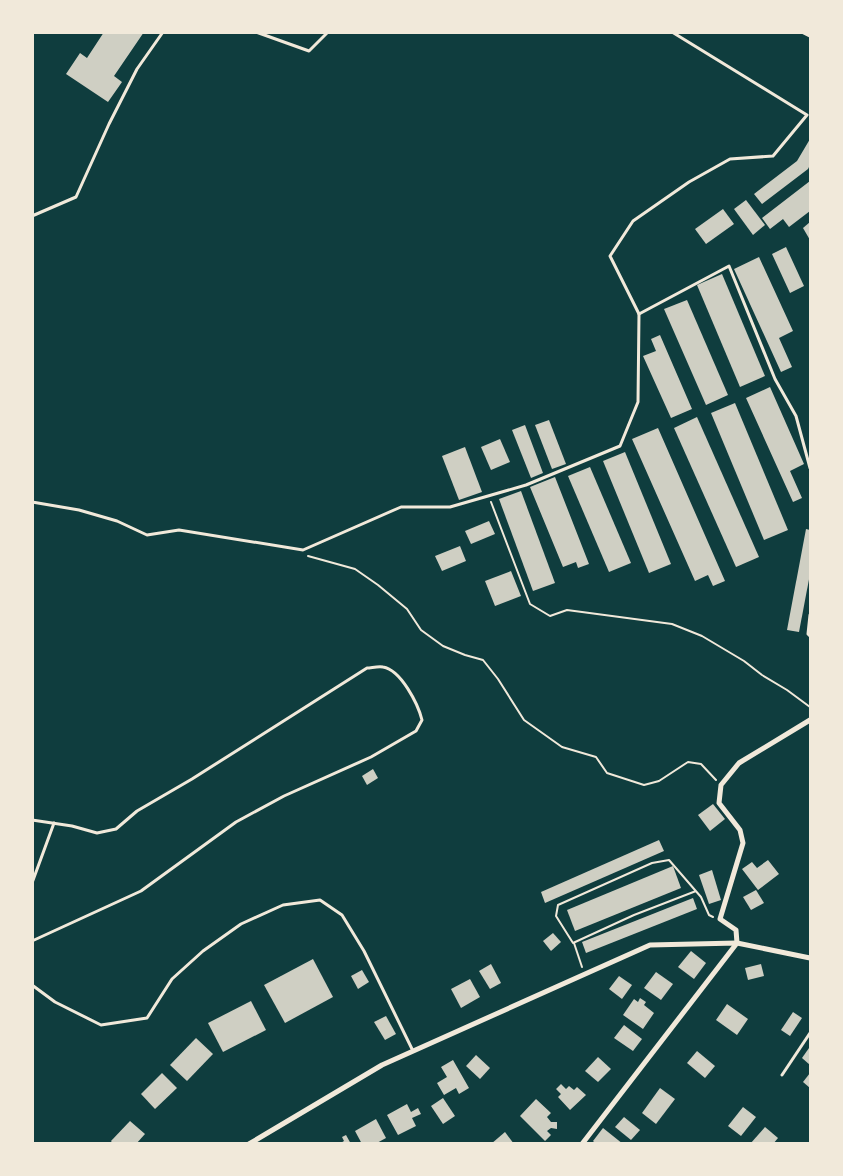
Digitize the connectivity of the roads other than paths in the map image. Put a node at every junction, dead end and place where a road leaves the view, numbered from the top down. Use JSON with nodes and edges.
{"nodes":[{"id":1,"x":163,"y":32,"type":"edge"},
{"id":2,"x":256,"y":32,"type":"edge"},
{"id":3,"x":328,"y":32,"type":"edge"},
{"id":4,"x":672,"y":32,"type":"edge"},
{"id":5,"x":804,"y":32,"type":"edge"},
{"id":6,"x":810,"y":35,"type":"edge"},
{"id":7,"x":32,"y":216,"type":"edge"},
{"id":8,"x":639,"y":314,"type":"junction"},
{"id":9,"x":810,"y":468,"type":"edge"},
{"id":10,"x":32,"y":502,"type":"edge"},
{"id":11,"x":810,"y":616,"type":"edge"},
{"id":12,"x":810,"y":636,"type":"edge"},
{"id":13,"x":810,"y":720,"type":"edge"},
{"id":14,"x":32,"y":820,"type":"edge"},
{"id":15,"x":54,"y":823,"type":"junction"},
{"id":16,"x":32,"y":884,"type":"edge"},
{"id":17,"x":32,"y":940,"type":"edge"},
{"id":18,"x":736,"y":944,"type":"junction"},
{"id":19,"x":810,"y":958,"type":"edge"},
{"id":20,"x":32,"y":985,"type":"edge"},
{"id":21,"x":810,"y":1033,"type":"edge"},
{"id":22,"x":413,"y":1051,"type":"junction"},
{"id":23,"x":782,"y":1076,"type":"dead end"},
{"id":24,"x":249,"y":1144,"type":"edge"},
{"id":25,"x":582,"y":1144,"type":"edge"}],
"edges":[{"from":1,"to":7,"type":"lane"},
{"from":2,"to":3,"type":"lane"},
{"from":4,"to":8,"type":"lane"},
{"from":5,"to":6,"type":"street"},
{"from":8,"to":9,"type":"lane"},
{"from":8,"to":10,"type":"lane"},
{"from":11,"to":12,"type":"lane"},
{"from":13,"to":18,"type":"street"},
{"from":14,"to":15,"type":"lane"},
{"from":15,"to":16,"type":"lane"},
{"from":15,"to":17,"type":"lane"},
{"from":18,"to":19,"type":"street"},
{"from":18,"to":22,"type":"street"},
{"from":18,"to":25,"type":"street"},
{"from":20,"to":22,"type":"lane"},
{"from":21,"to":23,"type":"lane"},
{"from":22,"to":24,"type":"street"}]}
